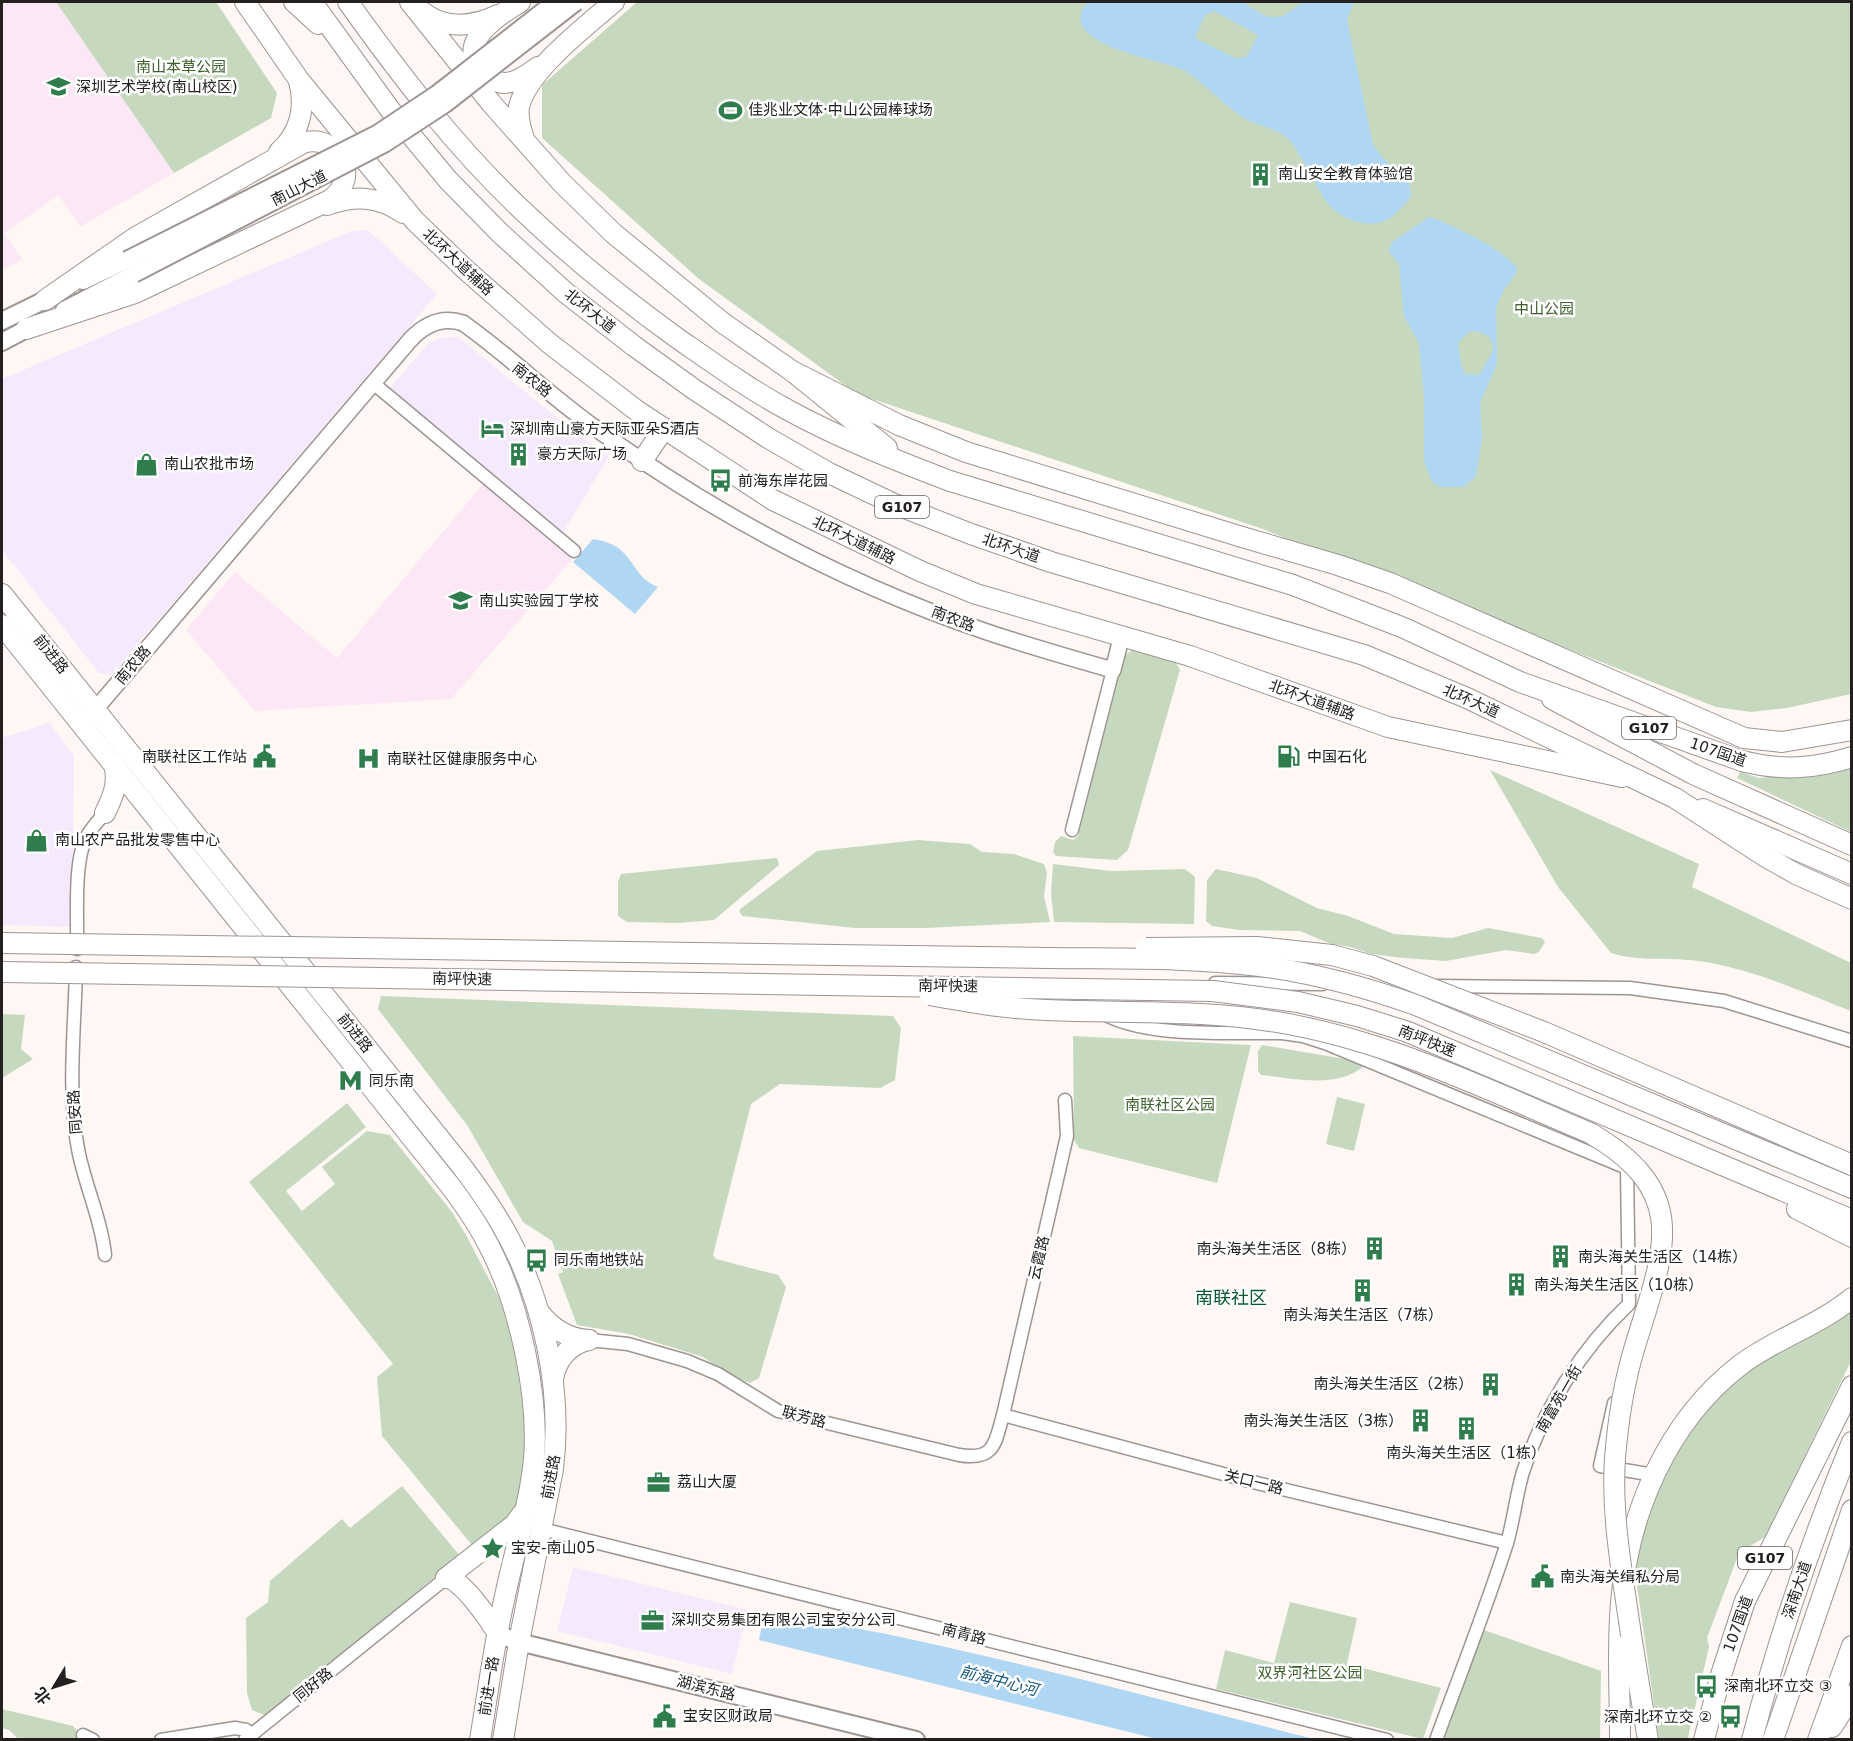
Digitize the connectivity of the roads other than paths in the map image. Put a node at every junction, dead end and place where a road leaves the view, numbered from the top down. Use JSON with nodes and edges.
{"nodes":[{"id":1,"x":245,"y":2,"type":"edge"},
{"id":2,"x":294,"y":2,"type":"edge"},
{"id":3,"x":312,"y":2,"type":"edge"},
{"id":4,"x":348,"y":2,"type":"edge"},
{"id":5,"x":411,"y":2,"type":"edge"},
{"id":6,"x":555,"y":2,"type":"edge"},
{"id":7,"x":576,"y":2,"type":"edge"},
{"id":8,"x":614,"y":2,"type":"edge"},
{"id":9,"x":514,"y":6,"type":"edge"},
{"id":10,"x":348,"y":54,"type":"junction"},
{"id":11,"x":555,"y":55,"type":"junction"},
{"id":12,"x":299,"y":80,"type":"junction"},
{"id":13,"x":525,"y":141,"type":"junction"},
{"id":14,"x":265,"y":163,"type":"junction"},
{"id":15,"x":307,"y":212,"type":"junction"},
{"id":16,"x":415,"y":221,"type":"junction"},
{"id":17,"x":131,"y":267,"type":"junction"},
{"id":18,"x":45,"y":300,"type":"junction"},
{"id":19,"x":2,"y":321,"type":"edge"},
{"id":20,"x":26,"y":329,"type":"junction"},
{"id":21,"x":2,"y":342,"type":"edge"},
{"id":22,"x":792,"y":371,"type":"junction"},
{"id":23,"x":373,"y":383,"type":"junction"},
{"id":24,"x":663,"y":430,"type":"junction"},
{"id":25,"x":642,"y":460,"type":"junction"},
{"id":26,"x":908,"y":465,"type":"junction"},
{"id":27,"x":574,"y":551,"type":"dead end"},
{"id":28,"x":2,"y":594,"type":"edge"},
{"id":29,"x":2,"y":625,"type":"edge"},
{"id":30,"x":1122,"y":636,"type":"junction"},
{"id":31,"x":1113,"y":670,"type":"junction"},
{"id":32,"x":1520,"y":682,"type":"junction"},
{"id":33,"x":96,"y":709,"type":"junction"},
{"id":34,"x":82,"y":724,"type":"junction"},
{"id":35,"x":1851,"y":730,"type":"edge"},
{"id":36,"x":1851,"y":757,"type":"edge"},
{"id":37,"x":114,"y":764,"type":"junction"},
{"id":38,"x":1639,"y":780,"type":"junction"},
{"id":39,"x":149,"y":808,"type":"junction"},
{"id":40,"x":105,"y":813,"type":"junction"},
{"id":41,"x":1072,"y":830,"type":"dead end"},
{"id":42,"x":1851,"y":845,"type":"edge"},
{"id":43,"x":1770,"y":849,"type":"junction"},
{"id":44,"x":1851,"y":874,"type":"edge"},
{"id":45,"x":1851,"y":899,"type":"edge"},
{"id":46,"x":2,"y":943,"type":"edge"},
{"id":47,"x":77,"y":951,"type":"dead end"},
{"id":48,"x":1048,"y":958,"type":"junction"},
{"id":49,"x":76,"y":965,"type":"dead end"},
{"id":50,"x":2,"y":972,"type":"edge"},
{"id":51,"x":388,"y":975,"type":"dead end"},
{"id":52,"x":1043,"y":981,"type":"junction"},
{"id":53,"x":879,"y":985,"type":"junction"},
{"id":54,"x":1851,"y":1041,"type":"edge"},
{"id":55,"x":1065,"y":1100,"type":"dead end"},
{"id":56,"x":1700,"y":1156,"type":"junction"},
{"id":57,"x":1851,"y":1165,"type":"edge"},
{"id":58,"x":1851,"y":1188,"type":"edge"},
{"id":59,"x":1851,"y":1220,"type":"edge"},
{"id":60,"x":1851,"y":1237,"type":"edge"},
{"id":61,"x":105,"y":1255,"type":"dead end"},
{"id":62,"x":1851,"y":1298,"type":"edge"},
{"id":63,"x":1629,"y":1304,"type":"junction"},
{"id":64,"x":537,"y":1310,"type":"junction"},
{"id":65,"x":589,"y":1340,"type":"junction"},
{"id":66,"x":553,"y":1379,"type":"junction"},
{"id":67,"x":1851,"y":1386,"type":"edge"},
{"id":68,"x":555,"y":1400,"type":"junction"},
{"id":69,"x":532,"y":1402,"type":"junction"},
{"id":70,"x":1003,"y":1415,"type":"junction"},
{"id":71,"x":534,"y":1435,"type":"junction"},
{"id":72,"x":556,"y":1436,"type":"junction"},
{"id":73,"x":1851,"y":1442,"type":"edge"},
{"id":74,"x":1654,"y":1475,"type":"junction"},
{"id":75,"x":1851,"y":1510,"type":"edge"},
{"id":76,"x":524,"y":1512,"type":"junction"},
{"id":77,"x":542,"y":1529,"type":"junction"},
{"id":78,"x":1507,"y":1543,"type":"junction"},
{"id":79,"x":447,"y":1578,"type":"junction"},
{"id":80,"x":497,"y":1632,"type":"junction"},
{"id":81,"x":519,"y":1642,"type":"junction"},
{"id":82,"x":1851,"y":1646,"type":"edge"},
{"id":83,"x":1851,"y":1695,"type":"edge"},
{"id":84,"x":248,"y":1737,"type":"edge"},
{"id":85,"x":161,"y":1740,"type":"edge"},
{"id":86,"x":480,"y":1740,"type":"edge"},
{"id":87,"x":503,"y":1740,"type":"edge"},
{"id":88,"x":916,"y":1740,"type":"edge"},
{"id":89,"x":1387,"y":1740,"type":"edge"},
{"id":90,"x":1436,"y":1740,"type":"edge"},
{"id":91,"x":1620,"y":1740,"type":"edge"},
{"id":92,"x":1648,"y":1740,"type":"edge"},
{"id":93,"x":1704,"y":1740,"type":"edge"},
{"id":94,"x":1752,"y":1740,"type":"edge"},
{"id":95,"x":1773,"y":1740,"type":"edge"},
{"id":96,"x":1818,"y":1740,"type":"edge"},
{"id":97,"x":1824,"y":1740,"type":"edge"}],
"edges":[{"from":1,"to":12,"type":"main road","name":"北环大道辅路"},
{"from":2,"to":10,"type":"main road"},
{"from":3,"to":10,"type":"main road","name":"北环大道","number":"G107"},
{"from":4,"to":26,"type":"main road","name":"北环大道","number":"G107"},
{"from":5,"to":9,"type":"main road"},
{"from":5,"to":13,"type":"main road"},
{"from":6,"to":17,"type":"main road","name":"南山大道","bridge":true},
{"from":7,"to":17,"type":"main road","name":"南山大道","bridge":true},
{"from":8,"to":11,"type":"main road"},
{"from":9,"to":11,"type":"main road"},
{"from":10,"to":38,"type":"main road","name":"北环大道","number":"G107"},
{"from":11,"to":13,"type":"main road"},
{"from":12,"to":14,"type":"main road"},
{"from":12,"to":16,"type":"main road","name":"北环大道辅路"},
{"from":13,"to":22,"type":"main road"},
{"from":14,"to":15,"type":"main road"},
{"from":14,"to":18,"type":"main road"},
{"from":15,"to":16,"type":"main road"},
{"from":15,"to":20,"type":"main road"},
{"from":16,"to":24,"type":"main road","name":"北环大道辅路"},
{"from":17,"to":18,"type":"main road","name":"南山大道"},
{"from":17,"to":20,"type":"main road","name":"南山大道"},
{"from":18,"to":19,"type":"main road","name":"南山大道"},
{"from":20,"to":21,"type":"main road","name":"南山大道"},
{"from":22,"to":26,"type":"main road"},
{"from":22,"to":35,"type":"main road"},
{"from":23,"to":25,"type":"street","name":"南农路"},
{"from":23,"to":27,"type":"street"},
{"from":23,"to":33,"type":"street","name":"南农路"},
{"from":24,"to":25,"type":"main road"},
{"from":24,"to":30,"type":"main road","name":"北环大道辅路"},
{"from":25,"to":31,"type":"street","name":"南农路"},
{"from":26,"to":32,"type":"main road","name":"北环大道","number":"G107"},
{"from":28,"to":33,"type":"main road","name":"前进路"},
{"from":29,"to":34,"type":"main road","name":"前进路"},
{"from":30,"to":31,"type":"street"},
{"from":30,"to":38,"type":"main road","name":"北环大道辅路"},
{"from":31,"to":41,"type":"street"},
{"from":32,"to":36,"type":"main road","name":"107国道","number":"G107"},
{"from":32,"to":42,"type":"main road","name":"北环大道"},
{"from":33,"to":34,"type":"street","name":"南农路"},
{"from":33,"to":64,"type":"main road","name":"前进路"},
{"from":34,"to":37,"type":"main road","name":"前进路"},
{"from":37,"to":39,"type":"main road","name":"前进路"},
{"from":37,"to":40,"type":"main road"},
{"from":38,"to":43,"type":"main road","name":"北环大道","number":"G107"},
{"from":39,"to":40,"type":"main road"},
{"from":39,"to":69,"type":"main road","name":"前进路"},
{"from":40,"to":47,"type":"street"},
{"from":43,"to":44,"type":"main road"},
{"from":43,"to":45,"type":"main road","number":"G107"},
{"from":46,"to":48,"type":"main road","name":"南坪快速","bridge":true},
{"from":48,"to":57,"type":"main road","bridge":true},
{"from":48,"to":58,"type":"main road","name":"南坪快速","bridge":true},
{"from":49,"to":61,"type":"street","name":"同安路"},
{"from":50,"to":53,"type":"main road","name":"南坪快速","bridge":true},
{"from":51,"to":52,"type":"street"},
{"from":52,"to":54,"type":"street"},
{"from":52,"to":63,"type":"street"},
{"from":53,"to":56,"type":"main road","name":"南坪快速","bridge":true},
{"from":53,"to":92,"type":"main road","bridge":true},
{"from":55,"to":70,"type":"street","name":"云霞路"},
{"from":56,"to":59,"type":"main road","name":"南坪快速"},
{"from":56,"to":60,"type":"main road"},
{"from":62,"to":74,"type":"main road"},
{"from":63,"to":74,"type":"street"},
{"from":63,"to":78,"type":"street","name":"南富苑一街"},
{"from":64,"to":65,"type":"main road"},
{"from":64,"to":66,"type":"main road","name":"前进路"},
{"from":65,"to":66,"type":"main road"},
{"from":65,"to":70,"type":"street","name":"联芳路"},
{"from":66,"to":68,"type":"main road","name":"前进路"},
{"from":67,"to":93,"type":"main road","name":"107国道","number":"G107"},
{"from":68,"to":69,"type":"main road"},
{"from":68,"to":72,"type":"main road","name":"前进路"},
{"from":69,"to":71,"type":"main road","name":"前进路"},
{"from":70,"to":78,"type":"street","name":"关口一路"},
{"from":71,"to":72,"type":"main road"},
{"from":71,"to":76,"type":"main road","name":"前进路"},
{"from":72,"to":77,"type":"main road","name":"前进路"},
{"from":73,"to":94,"type":"main road","name":"深南大道"},
{"from":74,"to":91,"type":"main road"},
{"from":75,"to":95,"type":"main road","name":"深南大道"},
{"from":76,"to":79,"type":"main road"},
{"from":76,"to":80,"type":"main road","name":"前进路"},
{"from":77,"to":81,"type":"main road","name":"前进路"},
{"from":77,"to":89,"type":"street","name":"南青路"},
{"from":78,"to":90,"type":"street","name":"南富苑一街"},
{"from":79,"to":80,"type":"main road"},
{"from":79,"to":84,"type":"street","name":"同好路"},
{"from":80,"to":81,"type":"main road","name":"湖滨东路"},
{"from":80,"to":86,"type":"main road","name":"前进一路"},
{"from":81,"to":87,"type":"main road","name":"前进一路"},
{"from":81,"to":88,"type":"main road","name":"湖滨东路"},
{"from":82,"to":96,"type":"main road"},
{"from":83,"to":97,"type":"main road"},
{"from":84,"to":85,"type":"street","name":"同好路"}]}
